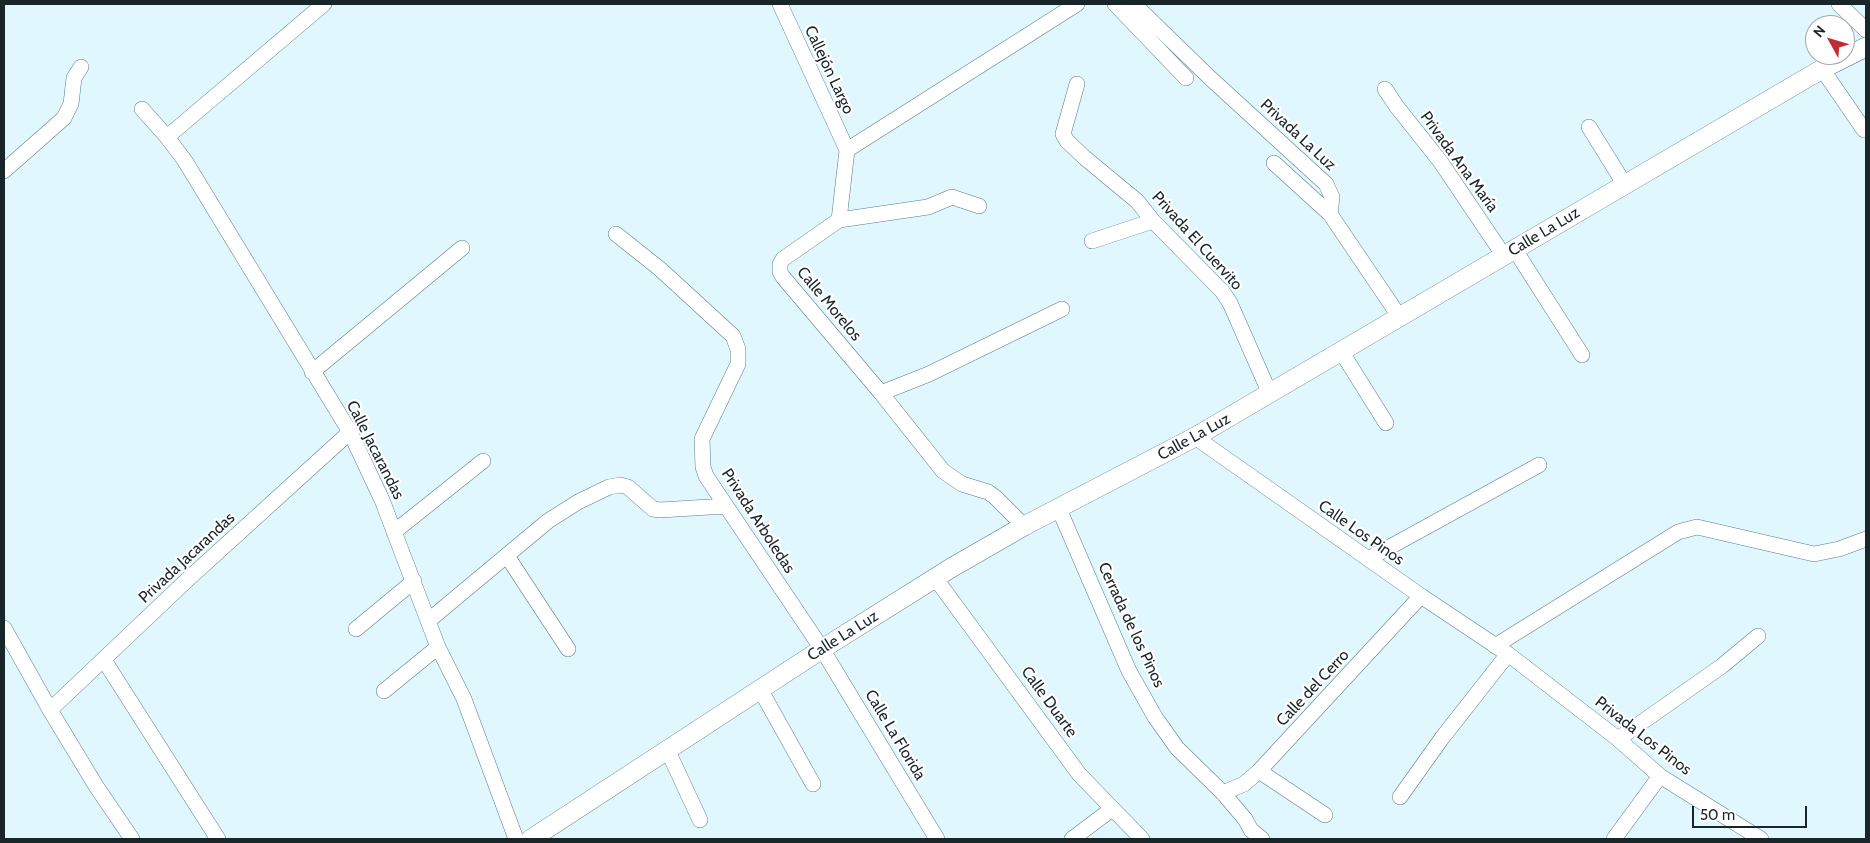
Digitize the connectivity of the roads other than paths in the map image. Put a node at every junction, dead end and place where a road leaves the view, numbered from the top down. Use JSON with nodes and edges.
{"nodes":[{"id":1,"x":324,"y":4,"type":"edge"},
{"id":2,"x":780,"y":4,"type":"edge"},
{"id":3,"x":1077,"y":4,"type":"edge"},
{"id":4,"x":1115,"y":4,"type":"edge"},
{"id":5,"x":1134,"y":4,"type":"edge"},
{"id":6,"x":1839,"y":4,"type":"edge"},
{"id":7,"x":1866,"y":30,"type":"edge"},
{"id":8,"x":1866,"y":47,"type":"edge"},
{"id":9,"x":81,"y":66,"type":"dead end"},
{"id":10,"x":1822,"y":69,"type":"junction"},
{"id":11,"x":1186,"y":78,"type":"dead end"},
{"id":12,"x":1077,"y":84,"type":"dead end"},
{"id":13,"x":1384,"y":89,"type":"dead end"},
{"id":14,"x":142,"y":109,"type":"dead end"},
{"id":15,"x":1589,"y":127,"type":"dead end"},
{"id":16,"x":1864,"y":130,"type":"dead end"},
{"id":17,"x":166,"y":137,"type":"junction"},
{"id":18,"x":847,"y":150,"type":"junction"},
{"id":19,"x":1274,"y":164,"type":"dead end"},
{"id":20,"x":4,"y":171,"type":"edge"},
{"id":21,"x":1625,"y":184,"type":"junction"},
{"id":22,"x":979,"y":206,"type":"dead end"},
{"id":23,"x":1330,"y":214,"type":"junction"},
{"id":24,"x":839,"y":220,"type":"junction"},
{"id":25,"x":1153,"y":221,"type":"junction"},
{"id":26,"x":616,"y":234,"type":"dead end"},
{"id":27,"x":1092,"y":241,"type":"dead end"},
{"id":28,"x":462,"y":248,"type":"dead end"},
{"id":29,"x":1509,"y":253,"type":"junction"},
{"id":30,"x":1062,"y":309,"type":"dead end"},
{"id":31,"x":1399,"y":316,"type":"junction"},
{"id":32,"x":1341,"y":351,"type":"junction"},
{"id":33,"x":1582,"y":355,"type":"dead end"},
{"id":34,"x":312,"y":372,"type":"junction"},
{"id":35,"x":881,"y":393,"type":"junction"},
{"id":36,"x":1270,"y":394,"type":"junction"},
{"id":37,"x":1386,"y":423,"type":"dead end"},
{"id":38,"x":350,"y":432,"type":"junction"},
{"id":39,"x":1195,"y":438,"type":"junction"},
{"id":40,"x":483,"y":461,"type":"dead end"},
{"id":41,"x":1538,"y":465,"type":"dead end"},
{"id":42,"x":726,"y":506,"type":"junction"},
{"id":43,"x":1059,"y":509,"type":"junction"},
{"id":44,"x":1024,"y":526,"type":"junction"},
{"id":45,"x":394,"y":532,"type":"junction"},
{"id":46,"x":1866,"y":539,"type":"edge"},
{"id":47,"x":507,"y":556,"type":"junction"},
{"id":48,"x":1368,"y":559,"type":"junction"},
{"id":49,"x":936,"y":579,"type":"junction"},
{"id":50,"x":414,"y":581,"type":"junction"},
{"id":51,"x":1421,"y":596,"type":"junction"},
{"id":52,"x":428,"y":621,"type":"junction"},
{"id":53,"x":4,"y":628,"type":"edge"},
{"id":54,"x":356,"y":629,"type":"dead end"},
{"id":55,"x":1758,"y":636,"type":"dead end"},
{"id":56,"x":1495,"y":646,"type":"junction"},
{"id":57,"x":438,"y":647,"type":"junction"},
{"id":58,"x":822,"y":649,"type":"junction"},
{"id":59,"x":568,"y":650,"type":"dead end"},
{"id":60,"x":1508,"y":654,"type":"junction"},
{"id":61,"x":104,"y":660,"type":"junction"},
{"id":62,"x":760,"y":689,"type":"junction"},
{"id":63,"x":384,"y":692,"type":"dead end"},
{"id":64,"x":50,"y":710,"type":"junction"},
{"id":65,"x":1618,"y":739,"type":"junction"},
{"id":66,"x":667,"y":749,"type":"junction"},
{"id":67,"x":1259,"y":771,"type":"junction"},
{"id":68,"x":1660,"y":776,"type":"junction"},
{"id":69,"x":813,"y":784,"type":"dead end"},
{"id":70,"x":1223,"y":793,"type":"junction"},
{"id":71,"x":1400,"y":797,"type":"dead end"},
{"id":72,"x":1112,"y":810,"type":"junction"},
{"id":73,"x":1325,"y":816,"type":"dead end"},
{"id":74,"x":700,"y":820,"type":"dead end"},
{"id":75,"x":132,"y":839,"type":"edge"},
{"id":76,"x":218,"y":839,"type":"edge"},
{"id":77,"x":516,"y":839,"type":"edge"},
{"id":78,"x":531,"y":839,"type":"edge"},
{"id":79,"x":938,"y":839,"type":"edge"},
{"id":80,"x":1072,"y":839,"type":"edge"},
{"id":81,"x":1142,"y":839,"type":"edge"},
{"id":82,"x":1262,"y":839,"type":"edge"},
{"id":83,"x":1614,"y":839,"type":"edge"},
{"id":84,"x":1761,"y":839,"type":"edge"}],
"edges":[{"from":1,"to":17,"type":"street"},
{"from":2,"to":18,"type":"street","name":"Callejón Largo"},
{"from":3,"to":18,"type":"street"},
{"from":4,"to":11,"type":"street"},
{"from":5,"to":23,"type":"street","name":"Privada La Luz"},
{"from":6,"to":7,"type":"street"},
{"from":8,"to":10,"type":"street","name":"Calle La Luz"},
{"from":9,"to":20,"type":"street"},
{"from":10,"to":16,"type":"street"},
{"from":10,"to":21,"type":"street","name":"Calle La Luz"},
{"from":12,"to":25,"type":"street","name":"Privada El Cuervito"},
{"from":13,"to":29,"type":"street","name":"Privada Ana María"},
{"from":14,"to":17,"type":"street","name":"Calle Jacarandas"},
{"from":15,"to":21,"type":"street"},
{"from":17,"to":34,"type":"street","name":"Calle Jacarandas"},
{"from":18,"to":24,"type":"street"},
{"from":19,"to":23,"type":"street"},
{"from":21,"to":29,"type":"street","name":"Calle La Luz"},
{"from":22,"to":24,"type":"street"},
{"from":23,"to":31,"type":"street"},
{"from":24,"to":35,"type":"street","name":"Calle Morelos"},
{"from":25,"to":27,"type":"street"},
{"from":25,"to":36,"type":"street","name":"Privada El Cuervito"},
{"from":26,"to":42,"type":"street","name":"Privada Arboledas"},
{"from":28,"to":34,"type":"street"},
{"from":29,"to":31,"type":"street","name":"Calle La Luz"},
{"from":29,"to":33,"type":"street","name":"Privada Ana María"},
{"from":30,"to":35,"type":"street"},
{"from":31,"to":32,"type":"street","name":"Calle La Luz"},
{"from":32,"to":36,"type":"street","name":"Calle La Luz"},
{"from":32,"to":37,"type":"street"},
{"from":34,"to":38,"type":"street","name":"Calle Jacarandas"},
{"from":35,"to":44,"type":"street","name":"Calle Morelos"},
{"from":36,"to":39,"type":"street","name":"Calle La Luz"},
{"from":38,"to":45,"type":"street","name":"Calle Jacarandas"},
{"from":38,"to":61,"type":"street","name":"Privada Jacarandas"},
{"from":39,"to":43,"type":"street","name":"Calle La Luz"},
{"from":39,"to":48,"type":"street","name":"Calle Los Pinos"},
{"from":40,"to":45,"type":"street"},
{"from":41,"to":48,"type":"street"},
{"from":42,"to":47,"type":"street"},
{"from":42,"to":58,"type":"street","name":"Privada Arboledas"},
{"from":43,"to":44,"type":"street","name":"Calle La Luz"},
{"from":43,"to":70,"type":"street","name":"Cerrada de los Pinos"},
{"from":44,"to":49,"type":"street","name":"Calle La Luz"},
{"from":45,"to":50,"type":"street","name":"Calle Jacarandas"},
{"from":46,"to":56,"type":"street"},
{"from":47,"to":52,"type":"street"},
{"from":47,"to":59,"type":"street"},
{"from":48,"to":51,"type":"street","name":"Calle Los Pinos"},
{"from":49,"to":58,"type":"street","name":"Calle La Luz"},
{"from":49,"to":72,"type":"street","name":"Calle Duarte"},
{"from":50,"to":52,"type":"street","name":"Calle Jacarandas"},
{"from":50,"to":54,"type":"street"},
{"from":51,"to":56,"type":"street","name":"Calle Los Pinos"},
{"from":51,"to":67,"type":"street","name":"Calle del Cerro"},
{"from":52,"to":57,"type":"street","name":"Calle Jacarandas"},
{"from":53,"to":64,"type":"street"},
{"from":55,"to":65,"type":"street"},
{"from":56,"to":60,"type":"street","name":"Calle Los Pinos"},
{"from":57,"to":63,"type":"street"},
{"from":57,"to":77,"type":"street","name":"Calle Jacarandas"},
{"from":58,"to":62,"type":"street","name":"Calle La Luz"},
{"from":58,"to":79,"type":"street","name":"Calle La Florida"},
{"from":60,"to":65,"type":"street","name":"Privada Los Pinos"},
{"from":60,"to":71,"type":"street"},
{"from":61,"to":64,"type":"street","name":"Privada Jacarandas"},
{"from":61,"to":76,"type":"street"},
{"from":62,"to":66,"type":"street","name":"Calle La Luz"},
{"from":62,"to":69,"type":"street"},
{"from":64,"to":75,"type":"street"},
{"from":65,"to":68,"type":"street","name":"Privada Los Pinos"},
{"from":66,"to":74,"type":"street"},
{"from":66,"to":78,"type":"street","name":"Calle La Luz"},
{"from":67,"to":70,"type":"street","name":"Calle del Cerro"},
{"from":67,"to":73,"type":"street"},
{"from":68,"to":83,"type":"street"},
{"from":68,"to":84,"type":"street","name":"Privada Los Pinos"},
{"from":70,"to":82,"type":"street","name":"Cerrada de los Pinos"},
{"from":72,"to":80,"type":"street"},
{"from":72,"to":81,"type":"street","name":"Calle Duarte"}]}
